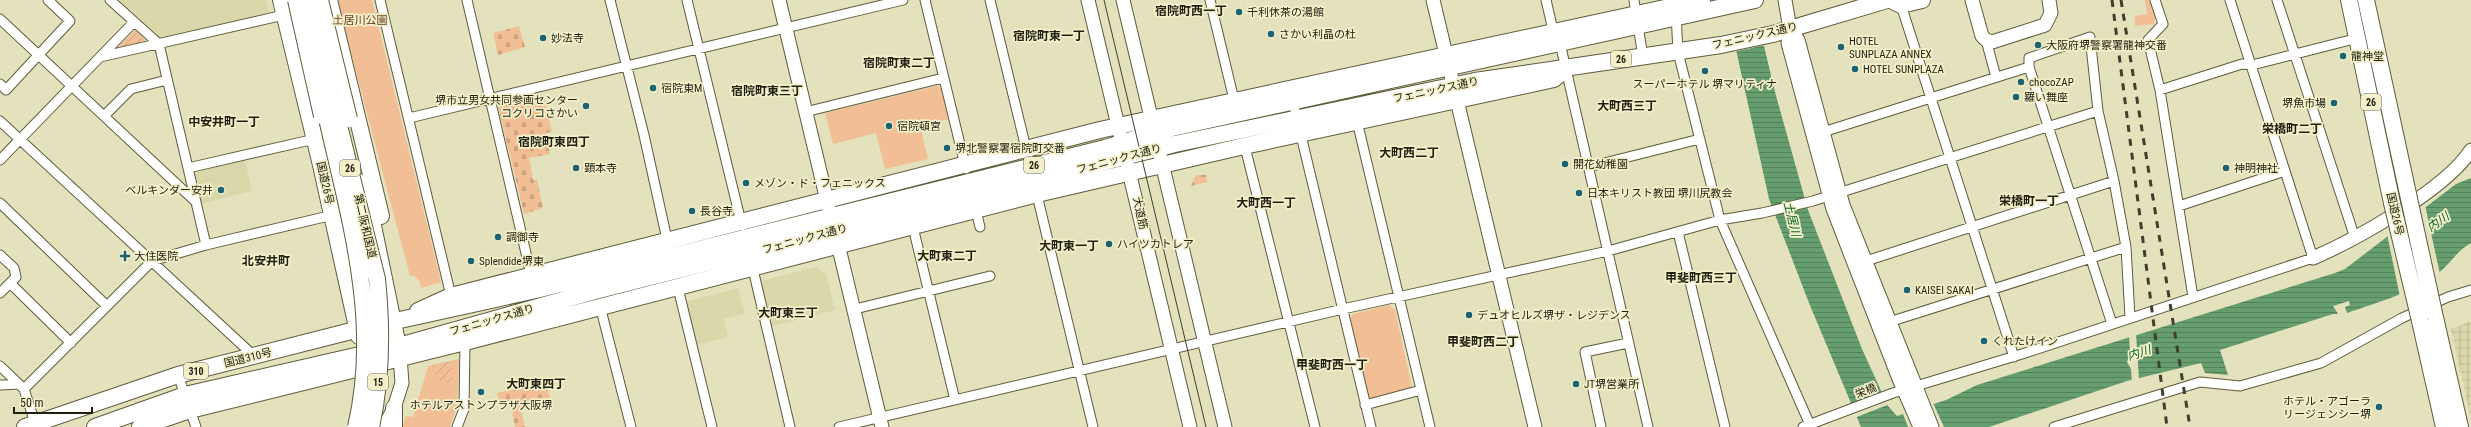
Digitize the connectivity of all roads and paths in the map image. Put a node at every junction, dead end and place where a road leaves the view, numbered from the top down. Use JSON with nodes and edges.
{"nodes":[{"id":1,"x":48,"y":0,"type":"edge"},
{"id":2,"x":110,"y":0,"type":"edge"},
{"id":3,"x":296,"y":0,"type":"edge"},
{"id":4,"x":300,"y":0,"type":"edge"},
{"id":5,"x":380,"y":0,"type":"edge"},
{"id":6,"x":467,"y":0,"type":"edge"},
{"id":7,"x":610,"y":0,"type":"edge"},
{"id":8,"x":687,"y":0,"type":"edge"},
{"id":9,"x":779,"y":0,"type":"edge"},
{"id":10,"x":857,"y":0,"type":"edge"},
{"id":11,"x":903,"y":0,"type":"edge"},
{"id":12,"x":925,"y":0,"type":"edge"},
{"id":13,"x":990,"y":0,"type":"edge"},
{"id":14,"x":1088,"y":0,"type":"edge"},
{"id":15,"x":1123,"y":0,"type":"edge"},
{"id":16,"x":1210,"y":0,"type":"edge"},
{"id":17,"x":1433,"y":0,"type":"edge"},
{"id":18,"x":1546,"y":0,"type":"edge"},
{"id":19,"x":1755,"y":0,"type":"edge"},
{"id":20,"x":1785,"y":0,"type":"edge"},
{"id":21,"x":1922,"y":0,"type":"edge"},
{"id":22,"x":1972,"y":0,"type":"edge"},
{"id":23,"x":2049,"y":0,"type":"edge"},
{"id":24,"x":2155,"y":0,"type":"edge"},
{"id":25,"x":2230,"y":0,"type":"edge"},
{"id":26,"x":2277,"y":0,"type":"edge"},
{"id":27,"x":2349,"y":0,"type":"edge"},
{"id":28,"x":2366,"y":0,"type":"edge"},
{"id":29,"x":321,"y":2,"type":"edge"},
{"id":30,"x":1893,"y":2,"type":"edge"},
{"id":31,"x":1706,"y":5,"type":"edge"},
{"id":32,"x":282,"y":7,"type":"edge"},
{"id":33,"x":1677,"y":8,"type":"edge"},
{"id":34,"x":859,"y":9,"type":"junction"},
{"id":35,"x":1637,"y":13,"type":"edge"},
{"id":36,"x":0,"y":19,"type":"edge"},
{"id":37,"x":134,"y":22,"type":"junction"},
{"id":38,"x":786,"y":29,"type":"junction"},
{"id":39,"x":1790,"y":29,"type":"junction"},
{"id":40,"x":1556,"y":37,"type":"junction"},
{"id":41,"x":2358,"y":38,"type":"junction"},
{"id":42,"x":1986,"y":40,"type":"junction"},
{"id":43,"x":159,"y":44,"type":"junction"},
{"id":44,"x":698,"y":48,"type":"junction"},
{"id":45,"x":1678,"y":52,"type":"junction"},
{"id":46,"x":2294,"y":54,"type":"junction"},
{"id":47,"x":38,"y":55,"type":"junction"},
{"id":48,"x":100,"y":57,"type":"junction"},
{"id":49,"x":1643,"y":57,"type":"junction"},
{"id":50,"x":1447,"y":61,"type":"junction"},
{"id":51,"x":2252,"y":65,"type":"junction"},
{"id":52,"x":627,"y":66,"type":"junction"},
{"id":53,"x":1565,"y":67,"type":"junction"},
{"id":54,"x":2029,"y":67,"type":"junction"},
{"id":55,"x":1996,"y":77,"type":"junction"},
{"id":56,"x":943,"y":78,"type":"junction"},
{"id":57,"x":167,"y":80,"type":"junction"},
{"id":58,"x":0,"y":84,"type":"edge"},
{"id":59,"x":72,"y":86,"type":"junction"},
{"id":60,"x":2160,"y":90,"type":"junction"},
{"id":61,"x":1456,"y":93,"type":"junction"},
{"id":62,"x":1291,"y":95,"type":"junction"},
{"id":63,"x":1931,"y":98,"type":"junction"},
{"id":64,"x":491,"y":99,"type":"junction"},
{"id":65,"x":1236,"y":108,"type":"junction"},
{"id":66,"x":2098,"y":111,"type":"junction"},
{"id":67,"x":805,"y":112,"type":"junction"},
{"id":68,"x":1356,"y":115,"type":"junction"},
{"id":69,"x":104,"y":116,"type":"junction"},
{"id":70,"x":409,"y":118,"type":"junction"},
{"id":71,"x":0,"y":121,"type":"edge"},
{"id":72,"x":1118,"y":126,"type":"junction"},
{"id":73,"x":1153,"y":126,"type":"junction"},
{"id":74,"x":2048,"y":126,"type":"junction"},
{"id":75,"x":1298,"y":127,"type":"junction"},
{"id":76,"x":1240,"y":130,"type":"junction"},
{"id":77,"x":1823,"y":132,"type":"junction"},
{"id":78,"x":315,"y":139,"type":"junction"},
{"id":79,"x":1700,"y":139,"type":"junction"},
{"id":80,"x":20,"y":140,"type":"junction"},
{"id":81,"x":1244,"y":146,"type":"junction"},
{"id":82,"x":1158,"y":149,"type":"junction"},
{"id":83,"x":1026,"y":150,"type":"junction"},
{"id":84,"x":2471,"y":150,"type":"edge"},
{"id":85,"x":1126,"y":158,"type":"junction"},
{"id":86,"x":1950,"y":158,"type":"junction"},
{"id":87,"x":0,"y":160,"type":"edge"},
{"id":88,"x":965,"y":165,"type":"junction"},
{"id":89,"x":1162,"y":166,"type":"junction"},
{"id":90,"x":1588,"y":167,"type":"junction"},
{"id":91,"x":188,"y":168,"type":"junction"},
{"id":92,"x":2285,"y":170,"type":"junction"},
{"id":93,"x":1034,"y":180,"type":"junction"},
{"id":94,"x":968,"y":181,"type":"junction"},
{"id":95,"x":2114,"y":181,"type":"junction"},
{"id":96,"x":1834,"y":193,"type":"junction"},
{"id":97,"x":2070,"y":195,"type":"junction"},
{"id":98,"x":196,"y":202,"type":"junction"},
{"id":99,"x":0,"y":203,"type":"edge"},
{"id":100,"x":974,"y":204,"type":"junction"},
{"id":101,"x":2179,"y":206,"type":"junction"},
{"id":102,"x":333,"y":215,"type":"junction"},
{"id":103,"x":371,"y":216,"type":"junction"},
{"id":104,"x":912,"y":219,"type":"junction"},
{"id":105,"x":1720,"y":220,"type":"junction"},
{"id":106,"x":833,"y":223,"type":"junction"},
{"id":107,"x":980,"y":227,"type":"dead end"},
{"id":108,"x":1972,"y":227,"type":"junction"},
{"id":109,"x":743,"y":230,"type":"junction"},
{"id":110,"x":1678,"y":232,"type":"junction"},
{"id":111,"x":2355,"y":238,"type":"junction"},
{"id":112,"x":206,"y":245,"type":"junction"},
{"id":113,"x":2126,"y":247,"type":"junction"},
{"id":114,"x":669,"y":248,"type":"junction"},
{"id":115,"x":1608,"y":250,"type":"junction"},
{"id":116,"x":0,"y":255,"type":"edge"},
{"id":117,"x":2091,"y":258,"type":"junction"},
{"id":118,"x":2313,"y":258,"type":"junction"},
{"id":119,"x":751,"y":260,"type":"junction"},
{"id":120,"x":1866,"y":261,"type":"junction"},
{"id":121,"x":152,"y":262,"type":"junction"},
{"id":122,"x":1500,"y":275,"type":"junction"},
{"id":123,"x":990,"y":276,"type":"dead end"},
{"id":124,"x":676,"y":279,"type":"junction"},
{"id":125,"x":10,"y":283,"type":"junction"},
{"id":126,"x":534,"y":283,"type":"junction"},
{"id":127,"x":1992,"y":289,"type":"junction"},
{"id":128,"x":2471,"y":290,"type":"edge"},
{"id":129,"x":929,"y":291,"type":"junction"},
{"id":130,"x":0,"y":293,"type":"edge"},
{"id":131,"x":451,"y":296,"type":"junction"},
{"id":132,"x":2193,"y":297,"type":"junction"},
{"id":133,"x":1399,"y":298,"type":"junction"},
{"id":134,"x":107,"y":306,"type":"junction"},
{"id":135,"x":600,"y":306,"type":"junction"},
{"id":136,"x":855,"y":309,"type":"junction"},
{"id":137,"x":1343,"y":309,"type":"junction"},
{"id":138,"x":542,"y":314,"type":"junction"},
{"id":139,"x":2130,"y":317,"type":"junction"},
{"id":140,"x":2427,"y":317,"type":"junction"},
{"id":141,"x":394,"y":322,"type":"junction"},
{"id":142,"x":1289,"y":322,"type":"junction"},
{"id":143,"x":1889,"y":322,"type":"junction"},
{"id":144,"x":2112,"y":324,"type":"junction"},
{"id":145,"x":369,"y":335,"type":"junction"},
{"id":146,"x":465,"y":342,"type":"junction"},
{"id":147,"x":1206,"y":342,"type":"junction"},
{"id":148,"x":71,"y":343,"type":"junction"},
{"id":149,"x":1628,"y":343,"type":"junction"},
{"id":150,"x":1172,"y":349,"type":"junction"},
{"id":151,"x":400,"y":351,"type":"junction"},
{"id":152,"x":254,"y":356,"type":"junction"},
{"id":153,"x":2014,"y":357,"type":"junction"},
{"id":154,"x":359,"y":361,"type":"junction"},
{"id":155,"x":0,"y":366,"type":"edge"},
{"id":156,"x":1079,"y":372,"type":"junction"},
{"id":157,"x":178,"y":375,"type":"junction"},
{"id":158,"x":0,"y":385,"type":"edge"},
{"id":159,"x":21,"y":386,"type":"junction"},
{"id":160,"x":1421,"y":390,"type":"junction"},
{"id":161,"x":1908,"y":394,"type":"junction"},
{"id":162,"x":955,"y":400,"type":"junction"},
{"id":163,"x":187,"y":403,"type":"junction"},
{"id":164,"x":1365,"y":405,"type":"junction"},
{"id":165,"x":394,"y":408,"type":"junction"},
{"id":166,"x":881,"y":423,"type":"edge"},
{"id":167,"x":1832,"y":423,"type":"edge"},
{"id":168,"x":32,"y":426,"type":"edge"},
{"id":169,"x":1646,"y":426,"type":"edge"},
{"id":170,"x":1807,"y":426,"type":"edge"},
{"id":171,"x":95,"y":427,"type":"edge"},
{"id":172,"x":140,"y":427,"type":"edge"},
{"id":173,"x":196,"y":427,"type":"edge"},
{"id":174,"x":349,"y":427,"type":"edge"},
{"id":175,"x":356,"y":427,"type":"edge"},
{"id":176,"x":371,"y":427,"type":"edge"},
{"id":177,"x":384,"y":427,"type":"edge"},
{"id":178,"x":394,"y":427,"type":"edge"},
{"id":179,"x":457,"y":427,"type":"edge"},
{"id":180,"x":631,"y":427,"type":"edge"},
{"id":181,"x":712,"y":427,"type":"edge"},
{"id":182,"x":790,"y":427,"type":"edge"},
{"id":183,"x":839,"y":427,"type":"edge"},
{"id":184,"x":1093,"y":427,"type":"edge"},
{"id":185,"x":1190,"y":427,"type":"edge"},
{"id":186,"x":1225,"y":427,"type":"edge"},
{"id":187,"x":1314,"y":427,"type":"edge"},
{"id":188,"x":1371,"y":427,"type":"edge"},
{"id":189,"x":1430,"y":427,"type":"edge"},
{"id":190,"x":1535,"y":427,"type":"edge"},
{"id":191,"x":1602,"y":427,"type":"edge"},
{"id":192,"x":1725,"y":427,"type":"edge"},
{"id":193,"x":1920,"y":427,"type":"edge"},
{"id":194,"x":1932,"y":427,"type":"edge"},
{"id":195,"x":2054,"y":427,"type":"edge"},
{"id":196,"x":2444,"y":427,"type":"edge"},
{"id":197,"x":2460,"y":427,"type":"edge"}],
"edges":[{"from":1,"to":47,"type":"street"},
{"from":2,"to":37,"type":"street"},
{"from":3,"to":145,"type":"highway","bridge":true},
{"from":4,"to":145,"type":"highway","name":"第二阪和国道","number":"26","bridge":true},
{"from":5,"to":70,"type":"street"},
{"from":6,"to":64,"type":"street"},
{"from":7,"to":52,"type":"street"},
{"from":8,"to":44,"type":"street"},
{"from":9,"to":38,"type":"street"},
{"from":10,"to":34,"type":"street"},
{"from":11,"to":34,"type":"street"},
{"from":12,"to":56,"type":"street"},
{"from":13,"to":83,"type":"street"},
{"from":14,"to":72,"type":"street","name":"大道筋"},
{"from":15,"to":73,"type":"street"},
{"from":16,"to":65,"type":"street"},
{"from":17,"to":50,"type":"street"},
{"from":18,"to":40,"type":"street"},
{"from":19,"to":31,"type":"highway","name":"フェニックス通り","number":"26"},
{"from":20,"to":39,"type":"street"},
{"from":21,"to":30,"type":"highway","number":"26"},
{"from":22,"to":42,"type":"street"},
{"from":23,"to":42,"type":"street"},
{"from":24,"to":60,"type":"street"},
{"from":25,"to":51,"type":"street"},
{"from":26,"to":46,"type":"street"},
{"from":27,"to":41,"type":"highway","name":"国道26号","number":"26"},
{"from":28,"to":140,"type":"highway","name":"国道26号","number":"26","bridge":true},
{"from":29,"to":32,"type":"street"},
{"from":29,"to":103,"type":"highway","bridge":true},
{"from":29,"to":103,"type":"highway","number":"26"},
{"from":29,"to":141,"type":"highway","number":"26"},
{"from":29,"to":145,"type":"highway","name":"第二阪和国道","number":"26","bridge":true},
{"from":30,"to":39,"type":"highway","name":"フェニックス通り","number":"26"},
{"from":30,"to":63,"type":"street"},
{"from":31,"to":33,"type":"highway","name":"フェニックス通り","number":"26"},
{"from":32,"to":43,"type":"street"},
{"from":32,"to":78,"type":"highway","name":"国道26号","number":"26"},
{"from":33,"to":35,"type":"highway","name":"フェニックス通り","number":"26"},
{"from":33,"to":45,"type":"street"},
{"from":34,"to":38,"type":"street"},
{"from":35,"to":40,"type":"highway","name":"フェニックス通り","number":"26"},
{"from":35,"to":49,"type":"street"},
{"from":36,"to":47,"type":"street"},
{"from":37,"to":43,"type":"street"},
{"from":37,"to":48,"type":"street"},
{"from":38,"to":44,"type":"street"},
{"from":38,"to":67,"type":"street"},
{"from":39,"to":45,"type":"highway","name":"フェニックス通り","number":"26"},
{"from":39,"to":77,"type":"street"},
{"from":39,"to":96,"type":"street"},
{"from":40,"to":50,"type":"highway","name":"フェニックス通り","number":"26"},
{"from":40,"to":53,"type":"street"},
{"from":41,"to":46,"type":"street"},
{"from":41,"to":140,"type":"highway","name":"国道26号","number":"26","bridge":true},
{"from":42,"to":55,"type":"street"},
{"from":43,"to":48,"type":"street"},
{"from":43,"to":57,"type":"street"},
{"from":44,"to":52,"type":"street"},
{"from":44,"to":109,"type":"street"},
{"from":45,"to":49,"type":"highway","name":"フェニックス通り","number":"26"},
{"from":45,"to":79,"type":"street"},
{"from":46,"to":51,"type":"street"},
{"from":46,"to":111,"type":"street"},
{"from":47,"to":58,"type":"street"},
{"from":47,"to":59,"type":"street"},
{"from":48,"to":59,"type":"street"},
{"from":49,"to":53,"type":"highway","name":"フェニックス通り","number":"26"},
{"from":50,"to":61,"type":"street"},
{"from":50,"to":62,"type":"highway","name":"フェニックス通り","number":"26"},
{"from":51,"to":60,"type":"street"},
{"from":51,"to":92,"type":"street"},
{"from":52,"to":64,"type":"street"},
{"from":52,"to":114,"type":"street"},
{"from":53,"to":61,"type":"highway","number":"26"},
{"from":53,"to":90,"type":"street"},
{"from":54,"to":55,"type":"street"},
{"from":54,"to":66,"type":"street"},
{"from":54,"to":74,"type":"street"},
{"from":55,"to":63,"type":"street"},
{"from":56,"to":67,"type":"street"},
{"from":56,"to":88,"type":"street"},
{"from":57,"to":69,"type":"street"},
{"from":57,"to":91,"type":"street"},
{"from":59,"to":69,"type":"street"},
{"from":59,"to":80,"type":"street"},
{"from":60,"to":101,"type":"street"},
{"from":61,"to":68,"type":"highway","number":"26"},
{"from":61,"to":122,"type":"street"},
{"from":62,"to":65,"type":"highway","name":"フェニックス通り","number":"26"},
{"from":62,"to":75,"type":"street"},
{"from":63,"to":77,"type":"street"},
{"from":63,"to":86,"type":"street"},
{"from":64,"to":70,"type":"street"},
{"from":64,"to":126,"type":"street"},
{"from":65,"to":73,"type":"highway","name":"フェニックス通り","number":"26"},
{"from":66,"to":74,"type":"street"},
{"from":66,"to":95,"type":"street"},
{"from":67,"to":106,"type":"street"},
{"from":68,"to":75,"type":"highway","number":"26"},
{"from":68,"to":133,"type":"street"},
{"from":69,"to":98,"type":"street"},
{"from":70,"to":131,"type":"street"},
{"from":71,"to":80,"type":"street"},
{"from":72,"to":73,"type":"highway","number":"26"},
{"from":72,"to":83,"type":"highway","number":"26"},
{"from":72,"to":85,"type":"street","name":"大道筋"},
{"from":73,"to":82,"type":"street"},
{"from":73,"to":85,"type":"highway","name":"フェニックス通り","number":"26"},
{"from":74,"to":86,"type":"street"},
{"from":74,"to":97,"type":"street"},
{"from":75,"to":76,"type":"highway","name":"フェニックス通り","number":"26"},
{"from":75,"to":81,"type":"highway","number":"26"},
{"from":75,"to":137,"type":"street"},
{"from":76,"to":81,"type":"street"},
{"from":76,"to":82,"type":"highway","name":"フェニックス通り","number":"26"},
{"from":77,"to":96,"type":"street"},
{"from":78,"to":91,"type":"street"},
{"from":78,"to":102,"type":"highway","name":"国道26号","number":"26"},
{"from":79,"to":90,"type":"street"},
{"from":79,"to":105,"type":"street"},
{"from":80,"to":87,"type":"street"},
{"from":80,"to":121,"type":"street"},
{"from":81,"to":89,"type":"highway","number":"26"},
{"from":81,"to":142,"type":"street"},
{"from":82,"to":85,"type":"highway","name":"フェニックス通り","number":"26"},
{"from":82,"to":89,"type":"street"},
{"from":83,"to":88,"type":"highway","number":"26"},
{"from":83,"to":93,"type":"street"},
{"from":84,"to":111,"type":"street"},
{"from":85,"to":89,"type":"highway","number":"26"},
{"from":85,"to":93,"type":"highway","number":"26"},
{"from":85,"to":93,"type":"highway","name":"フェニックス通り","number":"26"},
{"from":85,"to":150,"type":"street","name":"大道筋"},
{"from":86,"to":96,"type":"street"},
{"from":86,"to":108,"type":"street"},
{"from":88,"to":94,"type":"street"},
{"from":88,"to":106,"type":"highway","number":"26"},
{"from":89,"to":147,"type":"street"},
{"from":90,"to":115,"type":"street"},
{"from":91,"to":98,"type":"street"},
{"from":92,"to":101,"type":"street"},
{"from":92,"to":118,"type":"street"},
{"from":93,"to":94,"type":"highway","name":"フェニックス通り","number":"26"},
{"from":93,"to":100,"type":"highway","number":"26"},
{"from":93,"to":156,"type":"street"},
{"from":94,"to":100,"type":"street"},
{"from":94,"to":106,"type":"highway","name":"フェニックス通り","number":"26"},
{"from":95,"to":97,"type":"street"},
{"from":95,"to":113,"type":"street"},
{"from":96,"to":105,"type":"street"},
{"from":96,"to":120,"type":"street"},
{"from":96,"to":161,"type":"street"},
{"from":97,"to":108,"type":"street"},
{"from":97,"to":117,"type":"street"},
{"from":98,"to":112,"type":"street"},
{"from":99,"to":134,"type":"street"},
{"from":100,"to":104,"type":"highway","number":"26"},
{"from":100,"to":107,"type":"street"},
{"from":101,"to":132,"type":"street"},
{"from":102,"to":112,"type":"street"},
{"from":102,"to":145,"type":"highway","name":"国道26号","number":"26"},
{"from":103,"to":141,"type":"highway","number":"26"},
{"from":104,"to":106,"type":"highway","number":"26"},
{"from":104,"to":129,"type":"street"},
{"from":105,"to":110,"type":"street"},
{"from":105,"to":170,"type":"street"},
{"from":106,"to":109,"type":"highway","name":"フェニックス通り","number":"26"},
{"from":106,"to":119,"type":"highway","number":"26"},
{"from":106,"to":136,"type":"street"},
{"from":108,"to":120,"type":"street"},
{"from":108,"to":127,"type":"street"},
{"from":109,"to":114,"type":"highway","number":"26"},
{"from":110,"to":115,"type":"street"},
{"from":110,"to":192,"type":"street"},
{"from":111,"to":118,"type":"street"},
{"from":112,"to":121,"type":"street"},
{"from":113,"to":117,"type":"street"},
{"from":113,"to":139,"type":"street"},
{"from":114,"to":124,"type":"street"},
{"from":114,"to":126,"type":"highway","number":"26"},
{"from":115,"to":122,"type":"street"},
{"from":115,"to":149,"type":"street"},
{"from":116,"to":125,"type":"street"},
{"from":117,"to":127,"type":"street"},
{"from":117,"to":144,"type":"street"},
{"from":118,"to":132,"type":"street","name":"栄橋"},
{"from":119,"to":124,"type":"highway","name":"フェニックス通り","number":"26"},
{"from":119,"to":182,"type":"street"},
{"from":120,"to":143,"type":"street"},
{"from":121,"to":134,"type":"street"},
{"from":121,"to":152,"type":"street"},
{"from":122,"to":133,"type":"street"},
{"from":122,"to":190,"type":"street"},
{"from":123,"to":129,"type":"street"},
{"from":124,"to":135,"type":"highway","number":"26"},
{"from":124,"to":138,"type":"highway","name":"フェニックス通り","number":"26"},
{"from":124,"to":181,"type":"street"},
{"from":125,"to":130,"type":"street"},
{"from":125,"to":148,"type":"street"},
{"from":126,"to":131,"type":"highway","number":"26"},
{"from":126,"to":138,"type":"street"},
{"from":126,"to":141,"type":"highway","name":"フェニックス通り","number":"26"},
{"from":127,"to":143,"type":"street"},
{"from":127,"to":153,"type":"street"},
{"from":128,"to":195,"type":"street"},
{"from":129,"to":136,"type":"street"},
{"from":129,"to":162,"type":"street"},
{"from":131,"to":141,"type":"highway","number":"26"},
{"from":132,"to":139,"type":"street","name":"栄橋"},
{"from":133,"to":137,"type":"street"},
{"from":133,"to":160,"type":"street"},
{"from":134,"to":148,"type":"street"},
{"from":135,"to":138,"type":"highway","number":"26"},
{"from":135,"to":180,"type":"street"},
{"from":136,"to":166,"type":"street"},
{"from":137,"to":142,"type":"street"},
{"from":137,"to":164,"type":"street"},
{"from":138,"to":146,"type":"highway","number":"26"},
{"from":138,"to":151,"type":"highway","name":"フェニックス通り","number":"26"},
{"from":139,"to":144,"type":"street","name":"栄橋"},
{"from":140,"to":196,"type":"highway","name":"国道26号","number":"26"},
{"from":140,"to":197,"type":"highway","name":"国道26号","number":"26"},
{"from":141,"to":145,"type":"highway","name":"フェニックス通り","number":"26"},
{"from":141,"to":151,"type":"highway","number":"26"},
{"from":142,"to":147,"type":"street"},
{"from":142,"to":187,"type":"street"},
{"from":143,"to":161,"type":"street"},
{"from":144,"to":153,"type":"street","name":"栄橋"},
{"from":145,"to":152,"type":"highway","name":"国道310号","number":"310"},
{"from":145,"to":154,"type":"highway","name":"国道26号","number":"26"},
{"from":145,"to":175,"type":"highway","number":"15","bridge":true},
{"from":145,"to":176,"type":"highway","number":"15","bridge":true},
{"from":146,"to":151,"type":"highway","number":"26"},
{"from":146,"to":179,"type":"street"},
{"from":147,"to":150,"type":"street"},
{"from":147,"to":186,"type":"street"},
{"from":148,"to":159,"type":"street"},
{"from":149,"to":169,"type":"street"},
{"from":149,"to":191,"type":"street"},
{"from":150,"to":156,"type":"street"},
{"from":150,"to":185,"type":"street","name":"大道筋"},
{"from":151,"to":154,"type":"highway","name":"フェニックス通り","number":"26"},
{"from":151,"to":165,"type":"street"},
{"from":152,"to":157,"type":"highway","name":"国道310号","number":"310"},
{"from":153,"to":161,"type":"street","name":"栄橋"},
{"from":154,"to":163,"type":"highway","name":"国道310号","number":"310"},
{"from":154,"to":163,"type":"highway"},
{"from":154,"to":174,"type":"street"},
{"from":155,"to":159,"type":"street"},
{"from":156,"to":162,"type":"street"},
{"from":156,"to":184,"type":"street"},
{"from":157,"to":163,"type":"street"},
{"from":157,"to":168,"type":"highway","name":"国道310号","number":"310"},
{"from":158,"to":159,"type":"street"},
{"from":159,"to":168,"type":"street"},
{"from":160,"to":164,"type":"street"},
{"from":160,"to":189,"type":"street"},
{"from":161,"to":167,"type":"street","name":"栄橋"},
{"from":161,"to":193,"type":"street"},
{"from":161,"to":194,"type":"street"},
{"from":162,"to":166,"type":"street"},
{"from":163,"to":171,"type":"highway","name":"国道310号","number":"310"},
{"from":163,"to":172,"type":"highway"},
{"from":163,"to":173,"type":"street"},
{"from":164,"to":188,"type":"street"},
{"from":165,"to":177,"type":"street"},
{"from":165,"to":178,"type":"highway"},
{"from":166,"to":183,"type":"street"},
{"from":167,"to":170,"type":"street","name":"栄橋"}]}
